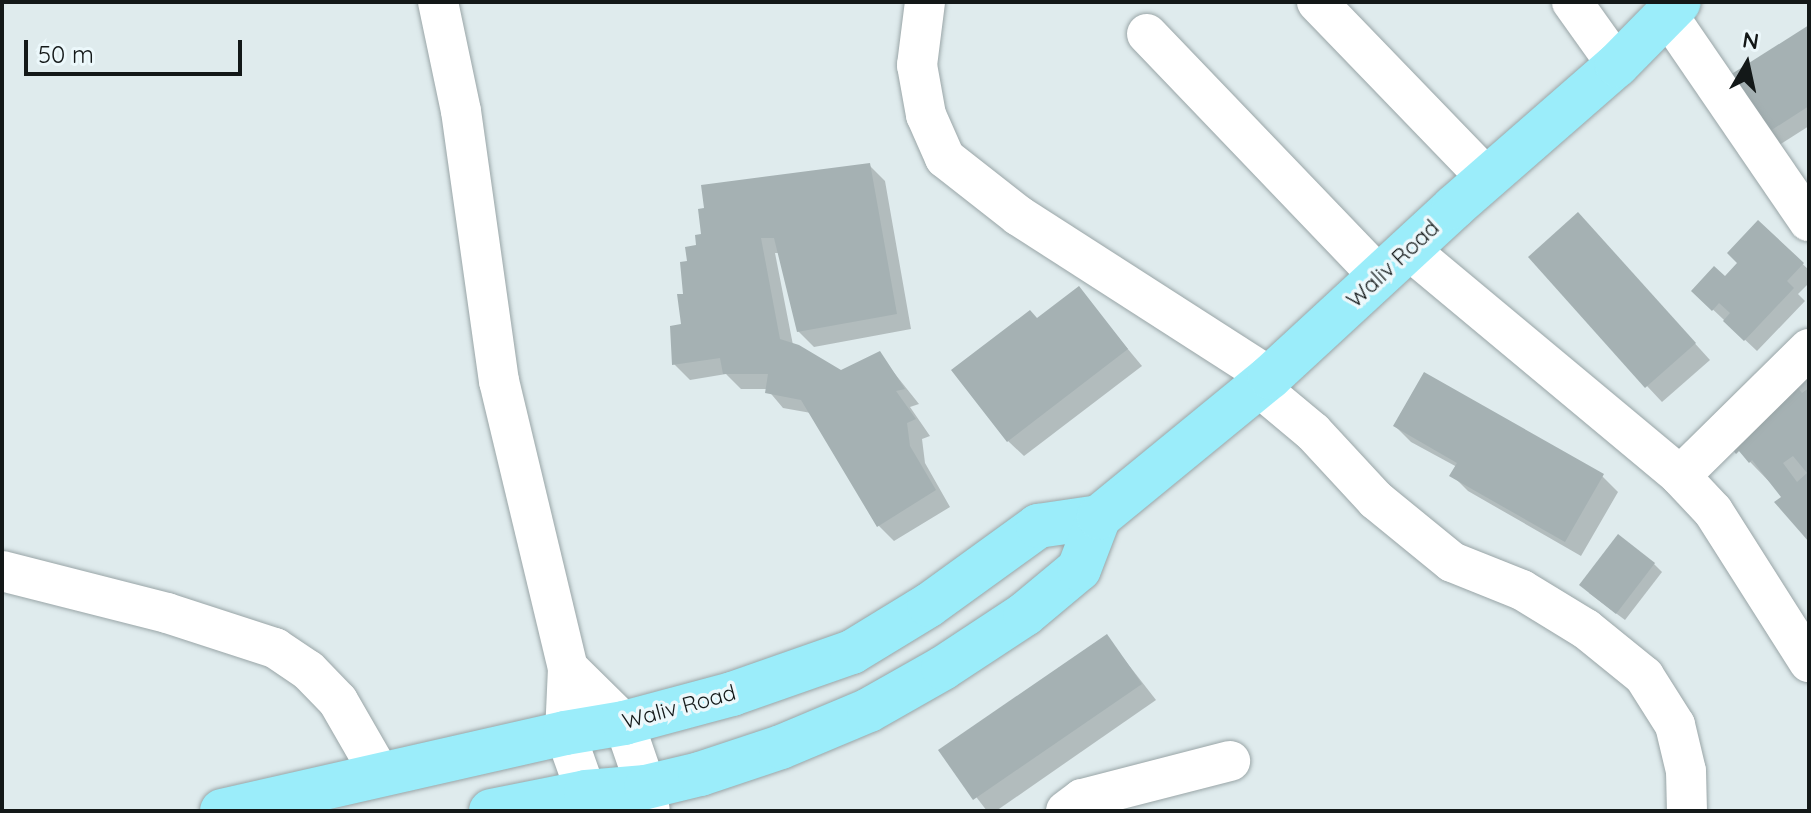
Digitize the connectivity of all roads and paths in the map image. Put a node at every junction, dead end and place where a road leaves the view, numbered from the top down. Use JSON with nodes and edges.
{"nodes":[{"id":1,"x":438,"y":2,"type":"edge"},
{"id":2,"x":925,"y":2,"type":"edge"},
{"id":3,"x":1317,"y":2,"type":"edge"},
{"id":4,"x":1572,"y":2,"type":"edge"},
{"id":5,"x":1673,"y":8,"type":"edge"},
{"id":6,"x":1147,"y":34,"type":"dead end"},
{"id":7,"x":1617,"y":65,"type":"junction"},
{"id":8,"x":1487,"y":178,"type":"junction"},
{"id":9,"x":1809,"y":221,"type":"edge"},
{"id":10,"x":1394,"y":263,"type":"junction"},
{"id":11,"x":1809,"y":349,"type":"edge"},
{"id":12,"x":1264,"y":382,"type":"junction"},
{"id":13,"x":1680,"y":476,"type":"junction"},
{"id":14,"x":1099,"y":517,"type":"junction"},
{"id":15,"x":2,"y":571,"type":"edge"},
{"id":16,"x":1809,"y":662,"type":"edge"},
{"id":17,"x":568,"y":668,"type":"junction"},
{"id":18,"x":624,"y":723,"type":"junction"},
{"id":19,"x":565,"y":733,"type":"junction"},
{"id":20,"x":1230,"y":761,"type":"dead end"},
{"id":21,"x":380,"y":774,"type":"junction"},
{"id":22,"x":648,"y":799,"type":"edge"},
{"id":23,"x":592,"y":802,"type":"edge"},
{"id":24,"x":222,"y":811,"type":"edge"},
{"id":25,"x":491,"y":811,"type":"edge"},
{"id":26,"x":1066,"y":811,"type":"edge"},
{"id":27,"x":1687,"y":811,"type":"edge"}],
"edges":[{"from":1,"to":17,"type":"street"},
{"from":2,"to":12,"type":"street"},
{"from":3,"to":8,"type":"street"},
{"from":4,"to":7,"type":"street"},
{"from":5,"to":7,"type":"main road","name":"Waliv Road"},
{"from":5,"to":9,"type":"street"},
{"from":6,"to":10,"type":"street"},
{"from":7,"to":8,"type":"main road","name":"Waliv Road"},
{"from":8,"to":10,"type":"main road","name":"Waliv Road"},
{"from":10,"to":12,"type":"main road","name":"Waliv Road"},
{"from":10,"to":13,"type":"street"},
{"from":11,"to":13,"type":"street"},
{"from":12,"to":14,"type":"main road","name":"Waliv Road"},
{"from":12,"to":27,"type":"street"},
{"from":13,"to":16,"type":"street"},
{"from":14,"to":18,"type":"main road","name":"Waliv Road"},
{"from":14,"to":22,"type":"main road","name":"Waliv Road"},
{"from":15,"to":21,"type":"street"},
{"from":17,"to":18,"type":"street"},
{"from":17,"to":19,"type":"street"},
{"from":18,"to":19,"type":"main road","name":"Waliv Road"},
{"from":18,"to":22,"type":"street"},
{"from":19,"to":21,"type":"main road","name":"Waliv Road"},
{"from":19,"to":23,"type":"street"},
{"from":20,"to":26,"type":"street"},
{"from":21,"to":24,"type":"main road","name":"Waliv Road"},
{"from":22,"to":23,"type":"main road","name":"Waliv Road"},
{"from":23,"to":25,"type":"main road","name":"Waliv Road"}]}
